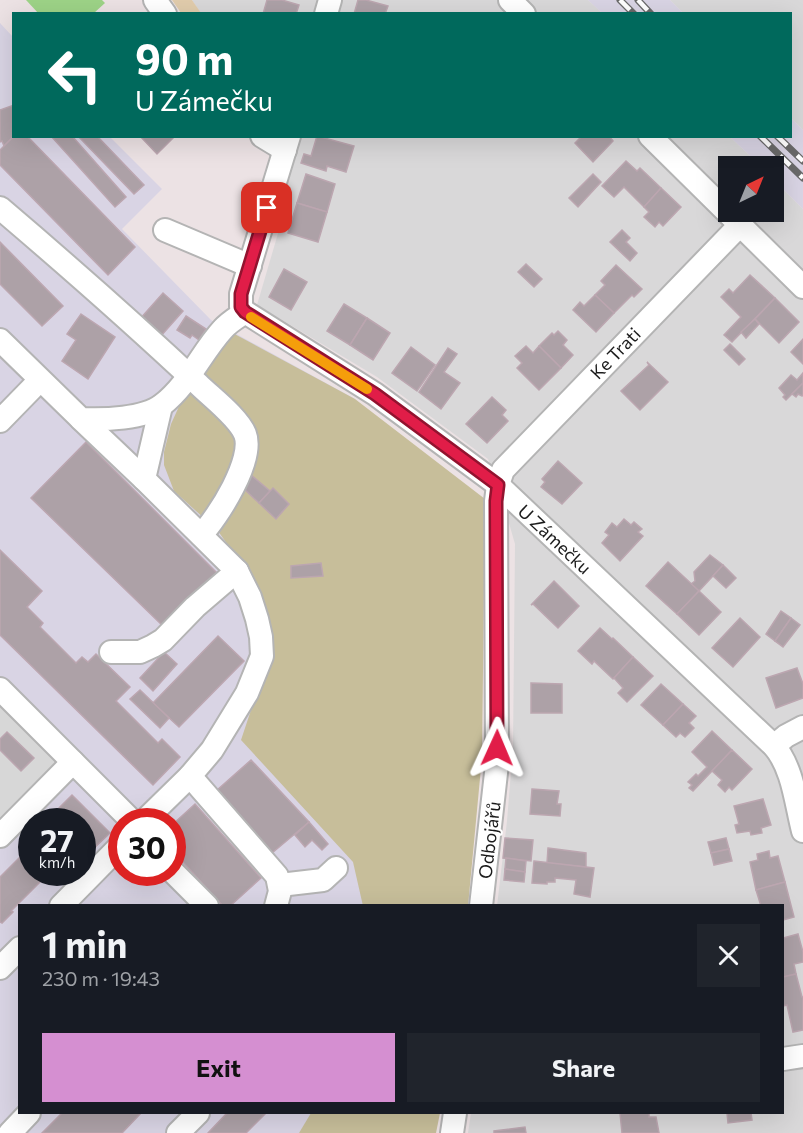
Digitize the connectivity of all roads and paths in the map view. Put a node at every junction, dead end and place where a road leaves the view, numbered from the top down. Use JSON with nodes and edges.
{"nodes":[{"id":1,"x":510,"y":0,"type":"edge"},
{"id":2,"x":522,"y":12,"type":"edge"},
{"id":3,"x":269,"y":138,"type":"edge"},
{"id":4,"x":652,"y":138,"type":"edge"},
{"id":5,"x":287,"y":143,"type":"edge"},
{"id":6,"x":0,"y":208,"type":"edge"},
{"id":7,"x":740,"y":225,"type":"junction"},
{"id":8,"x":165,"y":230,"type":"dead end"},
{"id":9,"x":250,"y":266,"type":"junction"},
{"id":10,"x":803,"y":287,"type":"edge"},
{"id":11,"x":243,"y":309,"type":"junction"},
{"id":12,"x":0,"y":340,"type":"edge"},
{"id":13,"x":189,"y":376,"type":"junction"},
{"id":14,"x":40,"y":380,"type":"junction"},
{"id":15,"x":161,"y":406,"type":"junction"},
{"id":16,"x":81,"y":418,"type":"junction"},
{"id":17,"x":0,"y":422,"type":"edge"},
{"id":18,"x":144,"y":479,"type":"junction"},
{"id":19,"x":498,"y":485,"type":"junction"},
{"id":20,"x":201,"y":535,"type":"junction"},
{"id":21,"x":237,"y":571,"type":"junction"},
{"id":22,"x":111,"y":652,"type":"dead end"},
{"id":23,"x":3,"y":700,"type":"edge"},
{"id":24,"x":803,"y":727,"type":"edge"},
{"id":25,"x":774,"y":746,"type":"junction"},
{"id":26,"x":73,"y":762,"type":"junction"},
{"id":27,"x":190,"y":776,"type":"junction"},
{"id":28,"x":120,"y":808,"type":"edge"},
{"id":29,"x":157,"y":808,"type":"edge"},
{"id":30,"x":803,"y":831,"type":"edge"},
{"id":31,"x":0,"y":836,"type":"edge"},
{"id":32,"x":108,"y":858,"type":"edge"},
{"id":33,"x":336,"y":868,"type":"dead end"},
{"id":34,"x":186,"y":886,"type":"edge"},
{"id":35,"x":278,"y":896,"type":"edge"},
{"id":36,"x":63,"y":904,"type":"edge"},
{"id":37,"x":205,"y":904,"type":"edge"},
{"id":38,"x":481,"y":904,"type":"edge"},
{"id":39,"x":18,"y":950,"type":"edge"},
{"id":40,"x":0,"y":968,"type":"edge"},
{"id":41,"x":803,"y":1056,"type":"edge"},
{"id":42,"x":784,"y":1059,"type":"edge"},
{"id":43,"x":28,"y":1114,"type":"edge"},
{"id":44,"x":197,"y":1114,"type":"edge"},
{"id":45,"x":455,"y":1114,"type":"edge"},
{"id":46,"x":0,"y":1127,"type":"edge"},
{"id":47,"x":8,"y":1133,"type":"edge"},
{"id":48,"x":178,"y":1133,"type":"edge"},
{"id":49,"x":452,"y":1133,"type":"edge"}],
"edges":[{"from":1,"to":2,"type":"street"},
{"from":3,"to":5,"type":"street"},
{"from":4,"to":7,"type":"street"},
{"from":5,"to":9,"type":"street"},
{"from":6,"to":13,"type":"street"},
{"from":7,"to":10,"type":"street"},
{"from":7,"to":19,"type":"street","name":"Ke Trati"},
{"from":8,"to":9,"type":"street"},
{"from":9,"to":11,"type":"street"},
{"from":11,"to":13,"type":"street"},
{"from":11,"to":19,"type":"street","name":"U Zámečku"},
{"from":12,"to":14,"type":"street"},
{"from":13,"to":15,"type":"street"},
{"from":13,"to":20,"type":"street"},
{"from":14,"to":16,"type":"street"},
{"from":14,"to":17,"type":"street"},
{"from":15,"to":16,"type":"street"},
{"from":15,"to":18,"type":"street"},
{"from":16,"to":18,"type":"street"},
{"from":18,"to":20,"type":"street"},
{"from":19,"to":25,"type":"street","name":"U Zámečku"},
{"from":19,"to":38,"type":"street","name":"Odbojářů"},
{"from":20,"to":21,"type":"street"},
{"from":21,"to":22,"type":"street"},
{"from":21,"to":27,"type":"street"},
{"from":23,"to":26,"type":"street"},
{"from":24,"to":25,"type":"street"},
{"from":25,"to":30,"type":"street","name":"U Zámečku"},
{"from":26,"to":28,"type":"street"},
{"from":26,"to":31,"type":"street"},
{"from":27,"to":29,"type":"street"},
{"from":27,"to":35,"type":"street"},
{"from":32,"to":36,"type":"street"},
{"from":33,"to":35,"type":"street"},
{"from":34,"to":37,"type":"street"},
{"from":39,"to":40,"type":"street"},
{"from":41,"to":42,"type":"street"},
{"from":43,"to":47,"type":"street"},
{"from":44,"to":48,"type":"street"},
{"from":45,"to":49,"type":"street"},
{"from":46,"to":47,"type":"street"}]}
